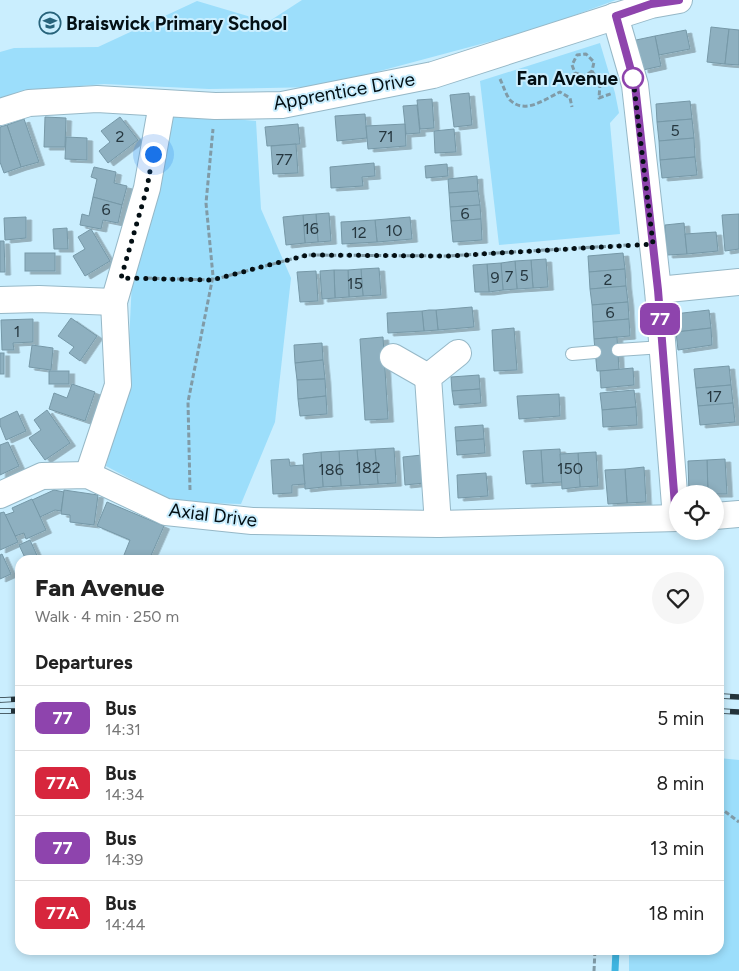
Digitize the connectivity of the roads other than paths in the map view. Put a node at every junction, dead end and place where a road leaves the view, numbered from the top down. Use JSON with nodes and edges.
{"nodes":[{"id":1,"x":679,"y":0,"type":"edge"},
{"id":2,"x":616,"y":16,"type":"junction"},
{"id":3,"x":162,"y":104,"type":"junction"},
{"id":4,"x":0,"y":112,"type":"edge"},
{"id":5,"x":739,"y":282,"type":"edge"},
{"id":6,"x":117,"y":290,"type":"junction"},
{"id":7,"x":658,"y":290,"type":"junction"},
{"id":8,"x":0,"y":300,"type":"edge"},
{"id":9,"x":662,"y":346,"type":"junction"},
{"id":10,"x":618,"y":350,"type":"dead end"},
{"id":11,"x":595,"y":352,"type":"dead end"},
{"id":12,"x":458,"y":353,"type":"dead end"},
{"id":13,"x":572,"y":354,"type":"dead end"},
{"id":14,"x":393,"y":358,"type":"dead end"},
{"id":15,"x":428,"y":377,"type":"junction"},
{"id":16,"x":88,"y":475,"type":"junction"},
{"id":17,"x":674,"y":485,"type":"edge"},
{"id":18,"x":0,"y":496,"type":"edge"},
{"id":19,"x":739,"y":514,"type":"edge"},
{"id":20,"x":724,"y":515,"type":"edge"},
{"id":21,"x":669,"y":518,"type":"edge"},
{"id":22,"x":438,"y":524,"type":"junction"}],
"edges":[{"from":1,"to":2,"type":"street","name":"Apprentice Drive"},
{"from":2,"to":3,"type":"street","name":"Apprentice Drive"},
{"from":2,"to":7,"type":"street"},
{"from":3,"to":4,"type":"street","name":"Apprentice Drive"},
{"from":3,"to":6,"type":"street"},
{"from":5,"to":7,"type":"street"},
{"from":6,"to":8,"type":"street"},
{"from":6,"to":16,"type":"street"},
{"from":7,"to":9,"type":"street"},
{"from":9,"to":10,"type":"lane"},
{"from":9,"to":17,"type":"street"},
{"from":11,"to":13,"type":"lane"},
{"from":12,"to":15,"type":"street"},
{"from":14,"to":15,"type":"street"},
{"from":15,"to":22,"type":"street"},
{"from":16,"to":18,"type":"street","name":"Axial Drive"},
{"from":16,"to":22,"type":"street","name":"Axial Drive"},
{"from":19,"to":20,"type":"street"},
{"from":21,"to":22,"type":"street","name":"Axial Drive"}]}
